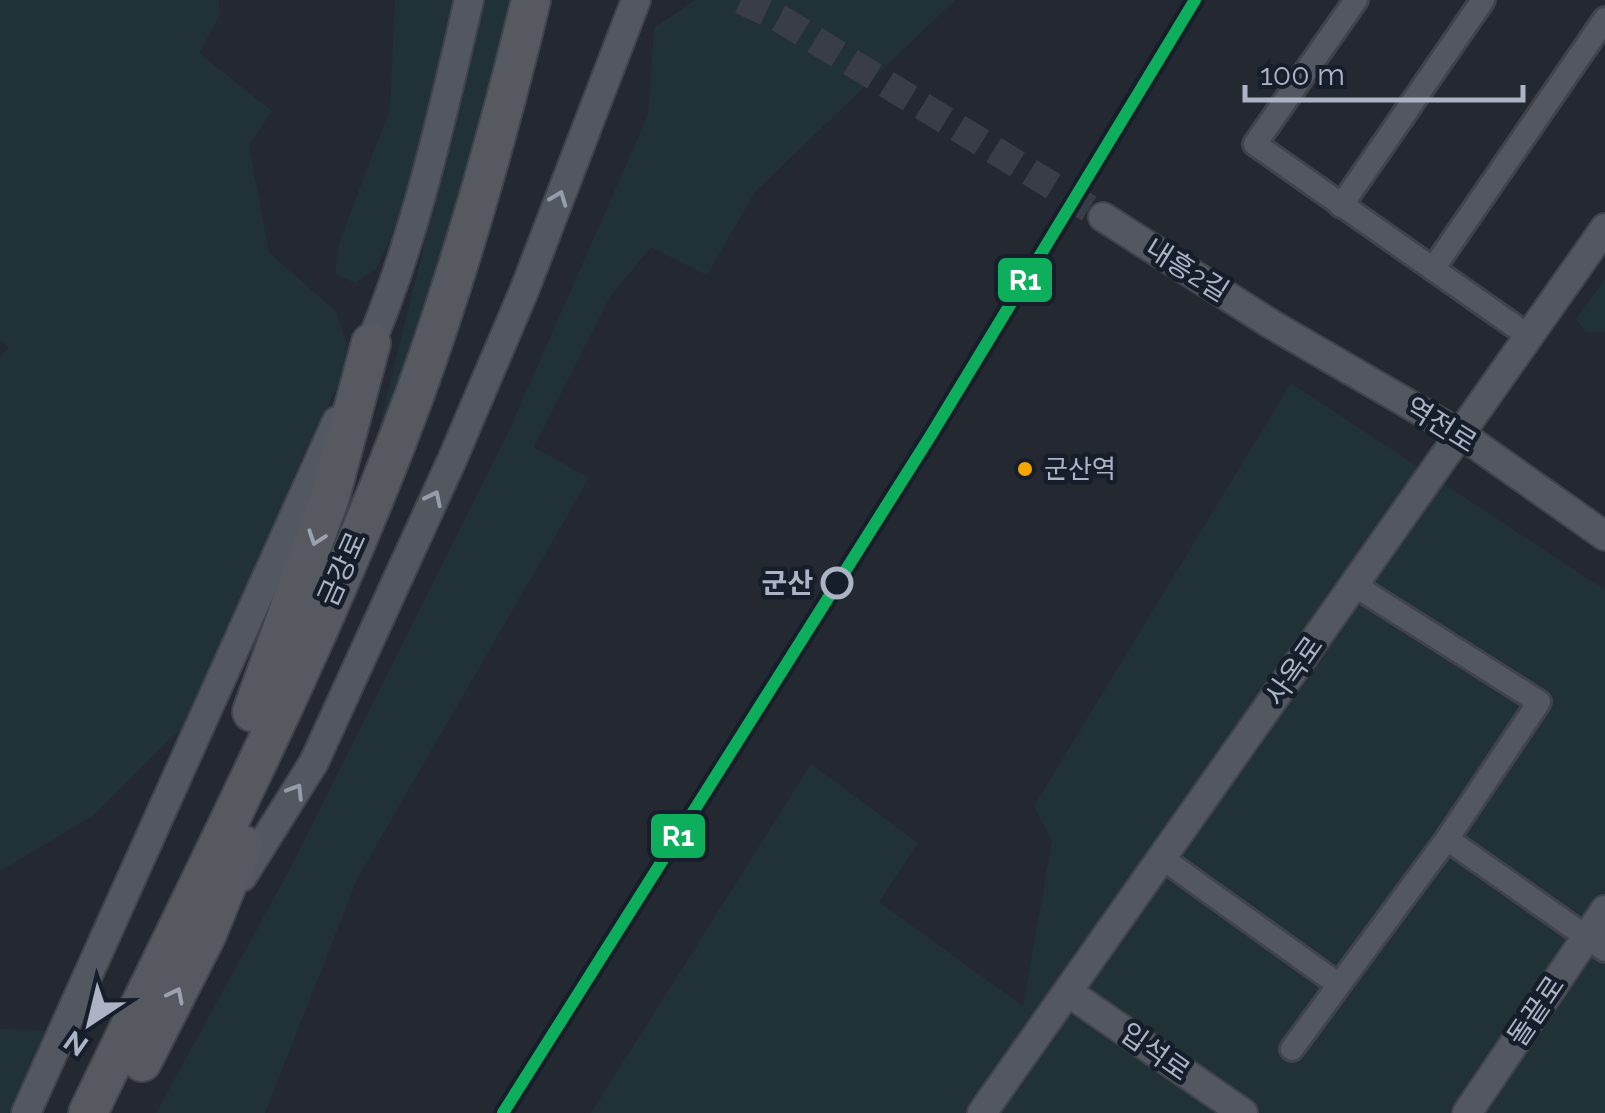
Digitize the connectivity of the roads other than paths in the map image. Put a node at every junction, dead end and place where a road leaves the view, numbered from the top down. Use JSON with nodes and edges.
{"nodes":[{"id":1,"x":468,"y":0,"type":"edge"},
{"id":2,"x":531,"y":0,"type":"edge"},
{"id":3,"x":552,"y":0,"type":"edge"},
{"id":4,"x":636,"y":0,"type":"edge"},
{"id":5,"x":1356,"y":0,"type":"edge"},
{"id":6,"x":1483,"y":0,"type":"edge"},
{"id":7,"x":1605,"y":19,"type":"edge"},
{"id":8,"x":1342,"y":206,"type":"junction"},
{"id":9,"x":1103,"y":217,"type":"tunnel mouth"},
{"id":10,"x":1605,"y":228,"type":"edge"},
{"id":11,"x":1432,"y":269,"type":"junction"},
{"id":12,"x":1271,"y":324,"type":"joint"},
{"id":13,"x":1530,"y":337,"type":"junction"},
{"id":14,"x":371,"y":343,"type":"junction"},
{"id":15,"x":1462,"y":435,"type":"junction"},
{"id":16,"x":1605,"y":536,"type":"edge"},
{"id":17,"x":1354,"y":585,"type":"junction"},
{"id":18,"x":1447,"y":839,"type":"junction"},
{"id":19,"x":1162,"y":858,"type":"junction"},
{"id":20,"x":1605,"y":910,"type":"edge"},
{"id":21,"x":207,"y":934,"type":"junction"},
{"id":22,"x":1596,"y":944,"type":"edge"},
{"id":23,"x":1339,"y":985,"type":"junction"},
{"id":24,"x":1068,"y":992,"type":"junction"},
{"id":25,"x":1292,"y":1049,"type":"dead end"},
{"id":26,"x":26,"y":1113,"type":"edge"},
{"id":27,"x":85,"y":1113,"type":"edge"},
{"id":28,"x":116,"y":1113,"type":"edge"},
{"id":29,"x":982,"y":1113,"type":"edge"},
{"id":30,"x":1243,"y":1113,"type":"edge"},
{"id":31,"x":1467,"y":1113,"type":"edge"}],
"edges":[{"from":1,"to":14,"type":"street"},
{"from":2,"to":27,"type":"highway","name":"금강로"},
{"from":3,"to":21,"type":"highway","name":"금강로"},
{"from":21,"to":4,"type":"street","one_way":true},
{"from":5,"to":8,"type":"street"},
{"from":6,"to":8,"type":"street"},
{"from":7,"to":11,"type":"street"},
{"from":8,"to":11,"type":"street"},
{"from":9,"to":12,"type":"street","name":"내흥2길"},
{"from":10,"to":13,"type":"street","name":"사옥로"},
{"from":11,"to":13,"type":"street"},
{"from":12,"to":15,"type":"street","name":"역전로"},
{"from":13,"to":15,"type":"street","name":"사옥로"},
{"from":14,"to":26,"type":"street"},
{"from":14,"to":27,"type":"highway","one_way":true},
{"from":15,"to":16,"type":"street","name":"역전로"},
{"from":15,"to":17,"type":"street","name":"사옥로"},
{"from":17,"to":18,"type":"street"},
{"from":17,"to":19,"type":"street","name":"사옥로"},
{"from":18,"to":22,"type":"street"},
{"from":18,"to":23,"type":"street"},
{"from":19,"to":23,"type":"street"},
{"from":19,"to":24,"type":"street","name":"사옥로"},
{"from":20,"to":22,"type":"street","name":"돌끝로"},
{"from":28,"to":21,"type":"highway","name":"금강로","one_way":true},
{"from":22,"to":31,"type":"street","name":"돌끝로"},
{"from":23,"to":25,"type":"street"},
{"from":24,"to":29,"type":"street","name":"사옥로"},
{"from":24,"to":30,"type":"street","name":"입석로"}]}
